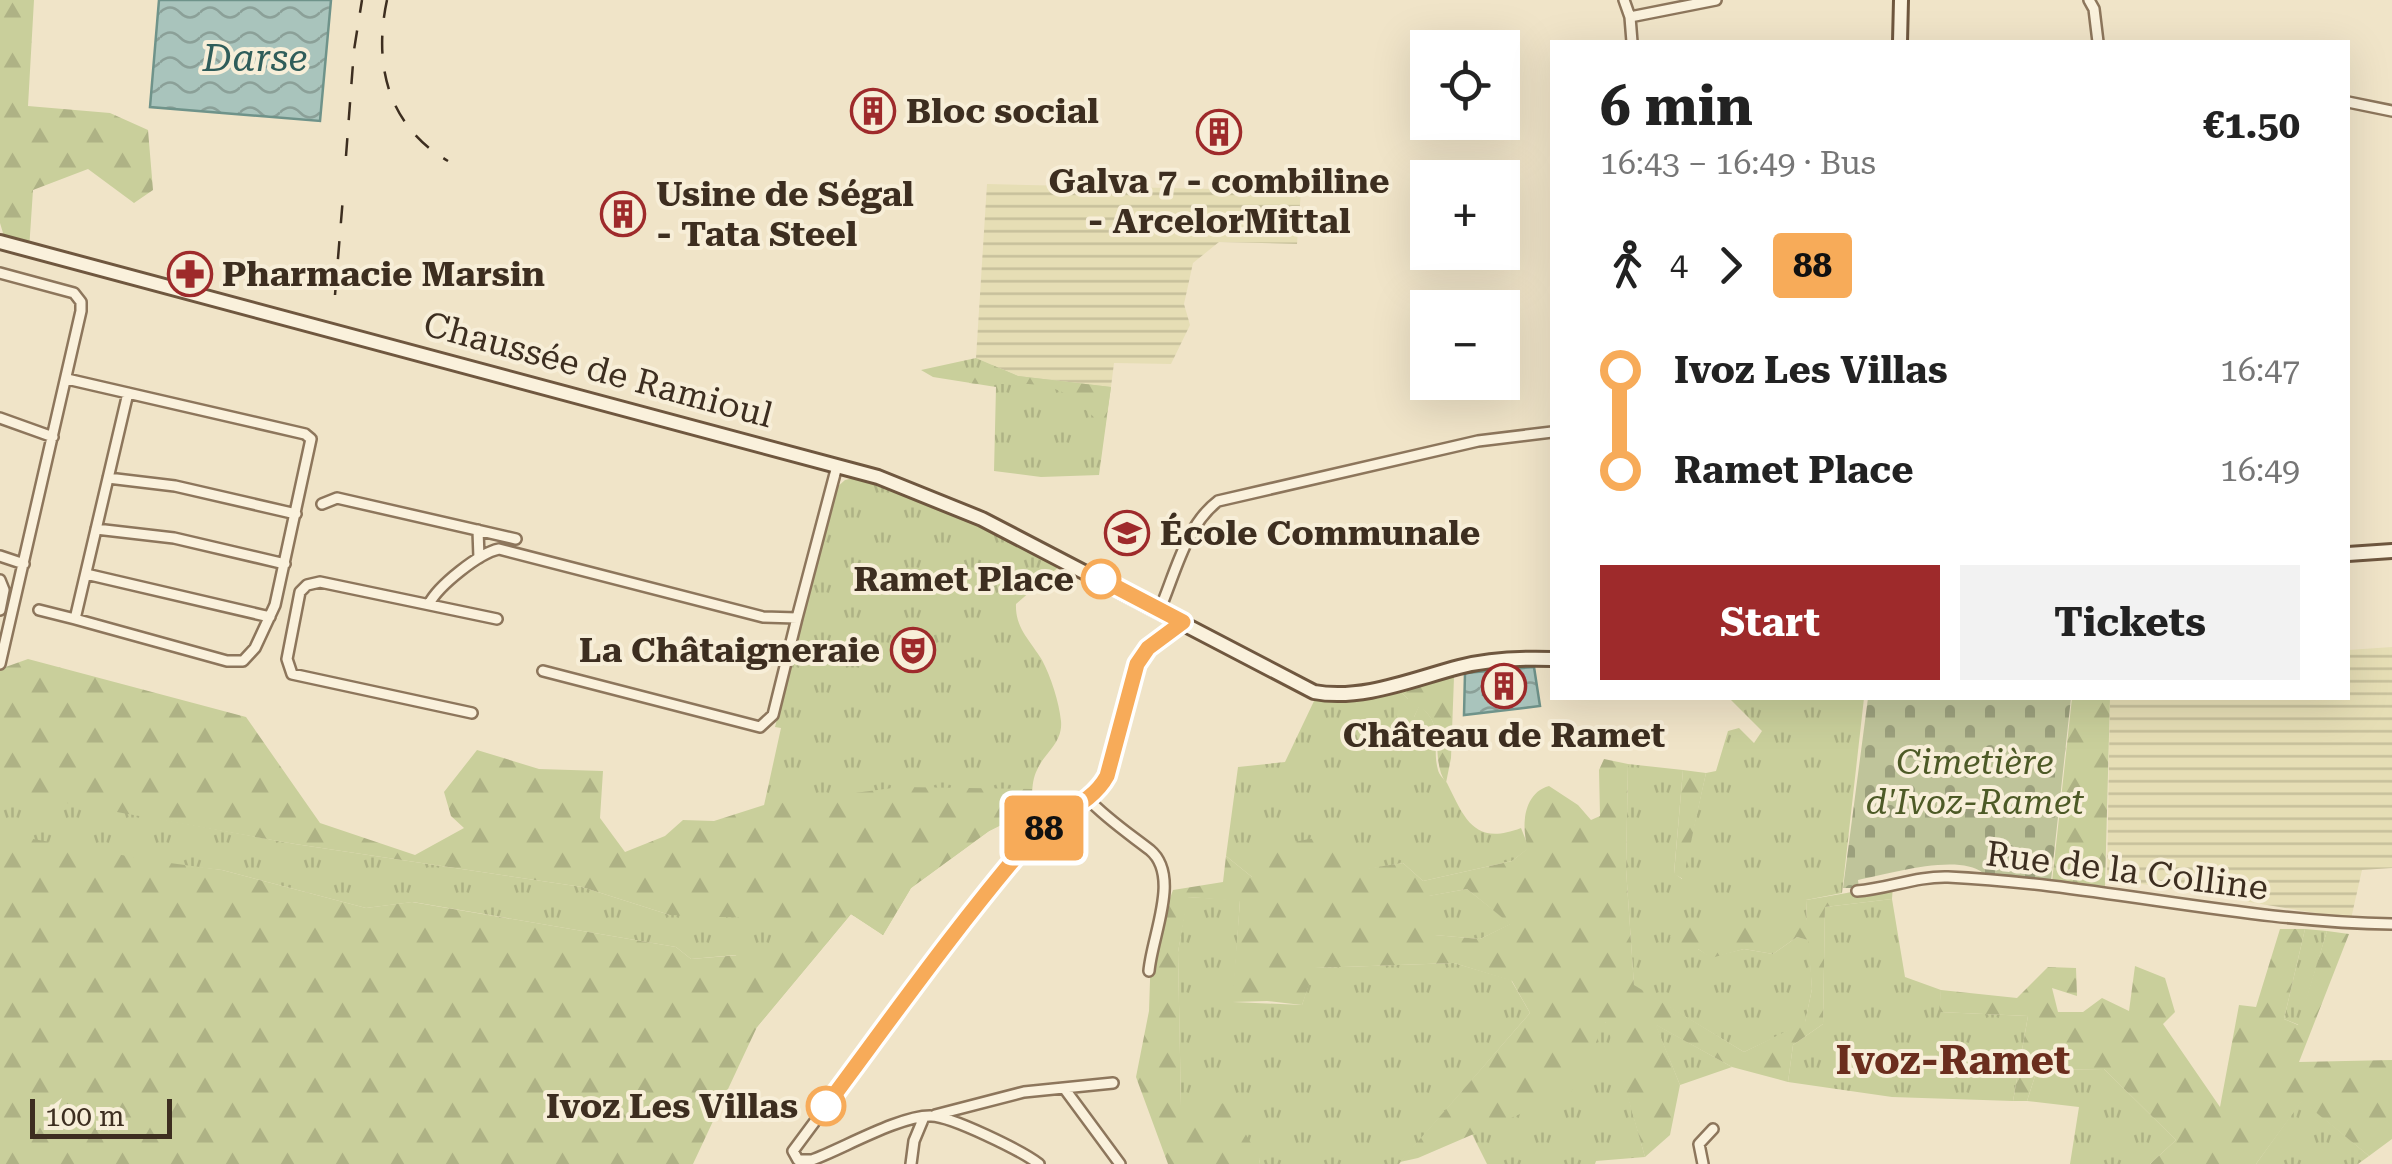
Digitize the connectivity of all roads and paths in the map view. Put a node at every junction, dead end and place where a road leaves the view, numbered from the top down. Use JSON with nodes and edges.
{"nodes":[{"id":1,"x":1624,"y":0,"type":"edge"},
{"id":2,"x":1716,"y":0,"type":"edge"},
{"id":3,"x":1901,"y":0,"type":"edge"},
{"id":4,"x":2089,"y":0,"type":"edge"},
{"id":5,"x":1630,"y":16,"type":"junction"},
{"id":6,"x":1632,"y":40,"type":"edge"},
{"id":7,"x":1900,"y":40,"type":"edge"},
{"id":8,"x":2101,"y":40,"type":"edge"},
{"id":9,"x":2350,"y":102,"type":"edge"},
{"id":10,"x":2392,"y":111,"type":"edge"},
{"id":11,"x":0,"y":242,"type":"edge"},
{"id":12,"x":0,"y":273,"type":"edge"},
{"id":13,"x":67,"y":378,"type":"junction"},
{"id":14,"x":128,"y":393,"type":"junction"},
{"id":15,"x":0,"y":418,"type":"edge"},
{"id":16,"x":1550,"y":432,"type":"edge"},
{"id":17,"x":53,"y":438,"type":"junction"},
{"id":18,"x":837,"y":466,"type":"junction"},
{"id":19,"x":108,"y":478,"type":"junction"},
{"id":20,"x":322,"y":504,"type":"dead end"},
{"id":21,"x":296,"y":514,"type":"junction"},
{"id":22,"x":96,"y":529,"type":"junction"},
{"id":23,"x":478,"y":530,"type":"junction"},
{"id":24,"x":516,"y":539,"type":"dead end"},
{"id":25,"x":2392,"y":551,"type":"edge"},
{"id":26,"x":2350,"y":554,"type":"edge"},
{"id":27,"x":0,"y":556,"type":"edge"},
{"id":28,"x":479,"y":558,"type":"junction"},
{"id":29,"x":24,"y":564,"type":"junction"},
{"id":30,"x":285,"y":564,"type":"junction"},
{"id":31,"x":86,"y":574,"type":"junction"},
{"id":32,"x":0,"y":580,"type":"edge"},
{"id":33,"x":429,"y":604,"type":"junction"},
{"id":34,"x":0,"y":610,"type":"edge"},
{"id":35,"x":39,"y":610,"type":"dead end"},
{"id":36,"x":1160,"y":610,"type":"junction"},
{"id":37,"x":270,"y":617,"type":"junction"},
{"id":38,"x":797,"y":618,"type":"junction"},
{"id":39,"x":75,"y":619,"type":"junction"},
{"id":40,"x":497,"y":619,"type":"dead end"},
{"id":41,"x":0,"y":620,"type":"edge"},
{"id":42,"x":1183,"y":622,"type":"junction"},
{"id":43,"x":12,"y":625,"type":"junction"},
{"id":44,"x":1550,"y":659,"type":"edge"},
{"id":45,"x":0,"y":664,"type":"edge"},
{"id":46,"x":542,"y":671,"type":"dead end"},
{"id":47,"x":472,"y":712,"type":"dead end"},
{"id":48,"x":1088,"y":798,"type":"junction"},
{"id":49,"x":1856,"y":891,"type":"dead end"},
{"id":50,"x":2392,"y":924,"type":"edge"},
{"id":51,"x":1149,"y":971,"type":"dead end"},
{"id":52,"x":1113,"y":1083,"type":"dead end"},
{"id":53,"x":1064,"y":1088,"type":"junction"},
{"id":54,"x":928,"y":1116,"type":"junction"},
{"id":55,"x":1713,"y":1128,"type":"dead end"},
{"id":56,"x":910,"y":1164,"type":"edge"},
{"id":57,"x":1039,"y":1164,"type":"edge"},
{"id":58,"x":1120,"y":1164,"type":"edge"},
{"id":59,"x":1703,"y":1164,"type":"edge"}],
"edges":[{"from":1,"to":5,"type":"street"},
{"from":2,"to":5,"type":"street"},
{"from":3,"to":7,"type":"main road"},
{"from":4,"to":8,"type":"street"},
{"from":5,"to":6,"type":"street"},
{"from":9,"to":10,"type":"street"},
{"from":11,"to":18,"type":"main road","name":"Chaussée de Ramioul"},
{"from":12,"to":13,"type":"street"},
{"from":13,"to":14,"type":"street"},
{"from":13,"to":17,"type":"street"},
{"from":14,"to":19,"type":"street"},
{"from":14,"to":21,"type":"street"},
{"from":15,"to":17,"type":"street"},
{"from":16,"to":36,"type":"street"},
{"from":17,"to":29,"type":"street"},
{"from":18,"to":36,"type":"main road","name":"Chaussée de Ramioul"},
{"from":18,"to":38,"type":"street"},
{"from":19,"to":21,"type":"street"},
{"from":19,"to":22,"type":"street"},
{"from":20,"to":23,"type":"street"},
{"from":21,"to":30,"type":"street"},
{"from":22,"to":30,"type":"street"},
{"from":22,"to":31,"type":"street"},
{"from":23,"to":24,"type":"street"},
{"from":23,"to":28,"type":"street"},
{"from":25,"to":26,"type":"main road"},
{"from":27,"to":29,"type":"street"},
{"from":28,"to":33,"type":"street"},
{"from":28,"to":38,"type":"street"},
{"from":29,"to":43,"type":"street"},
{"from":30,"to":37,"type":"street"},
{"from":31,"to":37,"type":"street"},
{"from":31,"to":39,"type":"street"},
{"from":32,"to":34,"type":"street"},
{"from":33,"to":40,"type":"street"},
{"from":33,"to":47,"type":"street"},
{"from":35,"to":39,"type":"street"},
{"from":36,"to":42,"type":"main road","name":"Chaussée de Ramioul"},
{"from":37,"to":39,"type":"street"},
{"from":38,"to":46,"type":"street"},
{"from":41,"to":43,"type":"street"},
{"from":42,"to":44,"type":"main road","name":"Chaussée de Ramioul"},
{"from":42,"to":48,"type":"street"},
{"from":43,"to":45,"type":"street"},
{"from":48,"to":51,"type":"street"},
{"from":48,"to":54,"type":"street"},
{"from":49,"to":50,"type":"street","name":"Rue de la Colline"},
{"from":52,"to":53,"type":"street"},
{"from":53,"to":54,"type":"street"},
{"from":53,"to":58,"type":"street"},
{"from":54,"to":56,"type":"street"},
{"from":54,"to":57,"type":"street"},
{"from":55,"to":59,"type":"street"}]}
